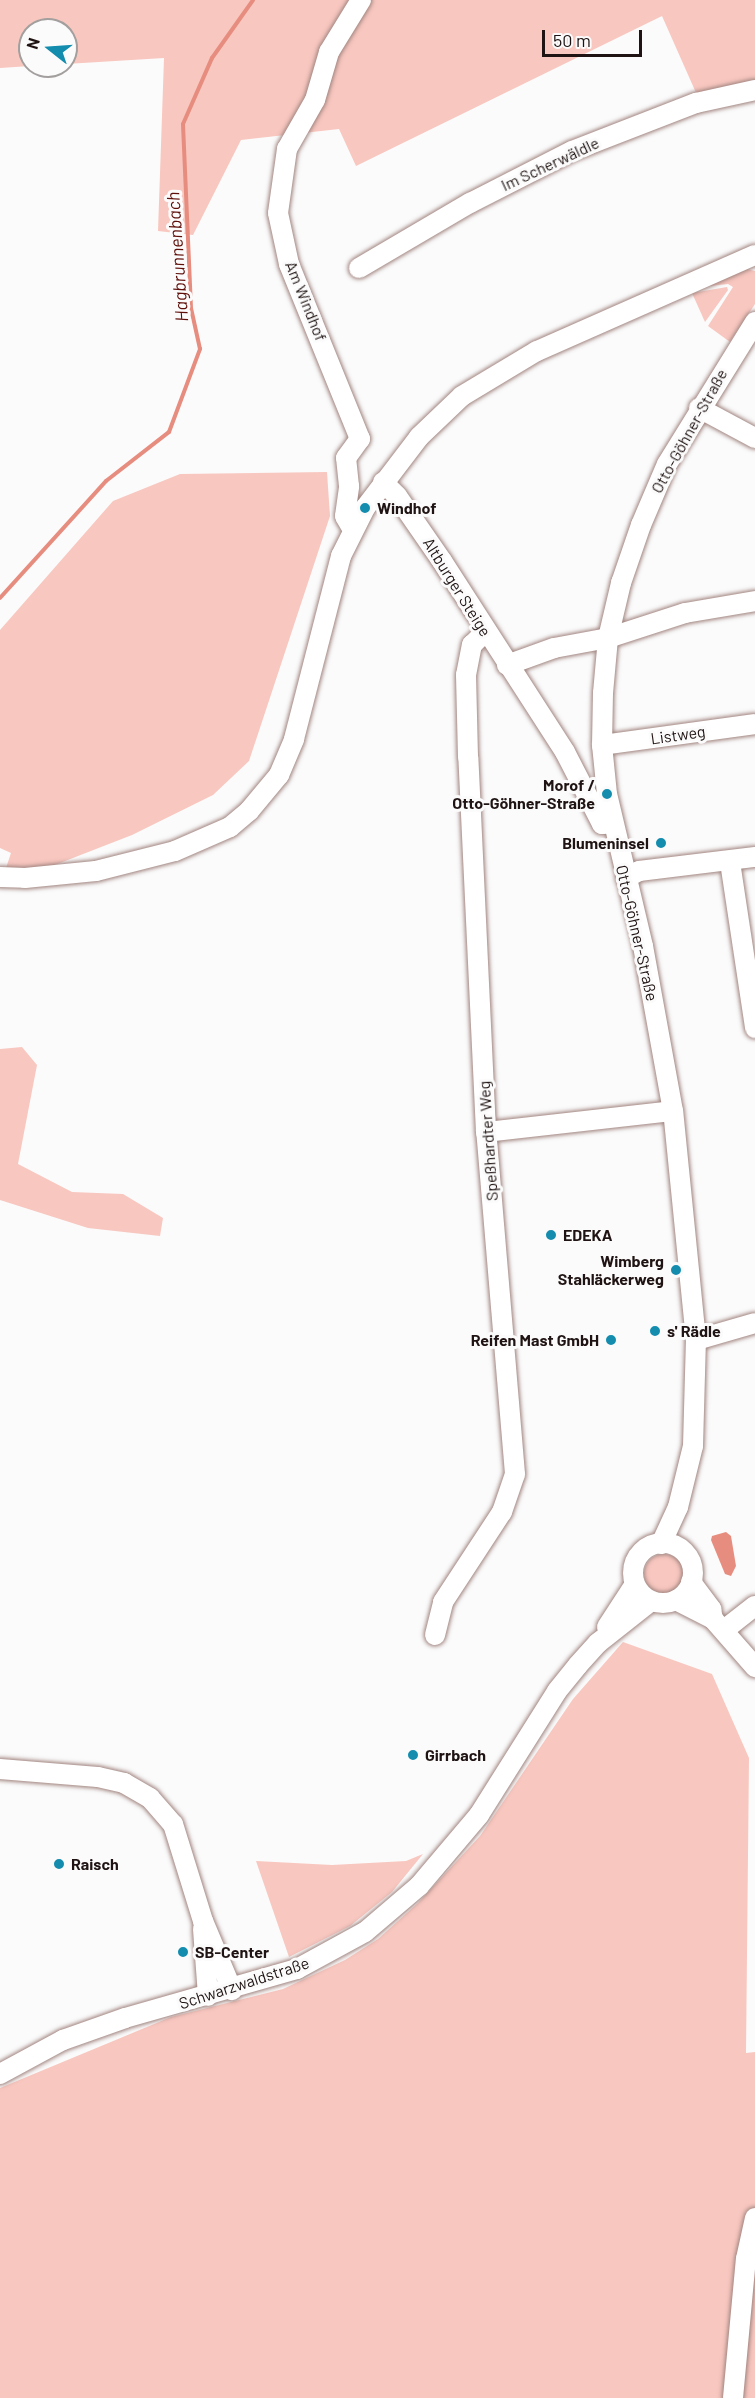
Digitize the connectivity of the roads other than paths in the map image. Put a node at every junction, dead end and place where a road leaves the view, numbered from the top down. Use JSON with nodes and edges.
{"nodes":[{"id":1,"x":361,"y":0,"type":"edge"},
{"id":2,"x":755,"y":90,"type":"edge"},
{"id":3,"x":752,"y":260,"type":"edge"},
{"id":4,"x":359,"y":268,"type":"dead end"},
{"id":5,"x":755,"y":322,"type":"edge"},
{"id":6,"x":699,"y":408,"type":"junction"},
{"id":7,"x":755,"y":438,"type":"edge"},
{"id":8,"x":382,"y":482,"type":"junction"},
{"id":9,"x":353,"y":531,"type":"junction"},
{"id":10,"x":755,"y":601,"type":"edge"},
{"id":11,"x":485,"y":632,"type":"junction"},
{"id":12,"x":608,"y":638,"type":"junction"},
{"id":13,"x":507,"y":665,"type":"junction"},
{"id":14,"x":755,"y":724,"type":"edge"},
{"id":15,"x":602,"y":745,"type":"junction"},
{"id":16,"x":612,"y":822,"type":"junction"},
{"id":17,"x":755,"y":857,"type":"edge"},
{"id":18,"x":730,"y":862,"type":"junction"},
{"id":19,"x":0,"y":877,"type":"edge"},
{"id":20,"x":626,"y":878,"type":"junction"},
{"id":21,"x":755,"y":1022,"type":"edge"},
{"id":22,"x":673,"y":1111,"type":"junction"},
{"id":23,"x":486,"y":1132,"type":"junction"},
{"id":24,"x":755,"y":1323,"type":"edge"},
{"id":25,"x":696,"y":1340,"type":"junction"},
{"id":26,"x":669,"y":1545,"type":"junction"},
{"id":27,"x":692,"y":1582,"type":"junction"},
{"id":28,"x":635,"y":1584,"type":"junction"},
{"id":29,"x":676,"y":1600,"type":"junction"},
{"id":30,"x":651,"y":1601,"type":"junction"},
{"id":31,"x":755,"y":1606,"type":"edge"},
{"id":32,"x":718,"y":1624,"type":"junction"},
{"id":33,"x":435,"y":1635,"type":"dead end"},
{"id":34,"x":598,"y":1643,"type":"junction"},
{"id":35,"x":755,"y":1667,"type":"edge"},
{"id":36,"x":0,"y":1769,"type":"edge"},
{"id":37,"x":203,"y":1921,"type":"junction"},
{"id":38,"x":232,"y":1990,"type":"junction"},
{"id":39,"x":208,"y":1996,"type":"junction"},
{"id":40,"x":0,"y":2074,"type":"edge"},
{"id":41,"x":755,"y":2218,"type":"edge"},
{"id":42,"x":733,"y":2398,"type":"edge"}],
"edges":[{"from":1,"to":9,"type":"street","name":"Am Windhof"},
{"from":2,"to":4,"type":"street","name":"Im Scherwäldle"},
{"from":3,"to":8,"type":"street"},
{"from":5,"to":6,"type":"street","name":"Otto-Göhner-Straße"},
{"from":6,"to":7,"type":"street"},
{"from":6,"to":12,"type":"street","name":"Otto-Göhner-Straße"},
{"from":8,"to":9,"type":"street"},
{"from":8,"to":11,"type":"street","name":"Altburger Steige"},
{"from":9,"to":19,"type":"street"},
{"from":10,"to":12,"type":"street"},
{"from":11,"to":13,"type":"street","name":"Altburger Steige"},
{"from":11,"to":23,"type":"street","name":"Speßhardter Weg"},
{"from":12,"to":13,"type":"street"},
{"from":12,"to":15,"type":"street","name":"Otto-Göhner-Straße"},
{"from":13,"to":16,"type":"street","name":"Altburger Steige"},
{"from":14,"to":15,"type":"street","name":"Listweg"},
{"from":15,"to":16,"type":"street","name":"Otto-Göhner-Straße"},
{"from":16,"to":20,"type":"street","name":"Otto-Göhner-Straße"},
{"from":17,"to":18,"type":"street"},
{"from":18,"to":20,"type":"street"},
{"from":18,"to":21,"type":"street"},
{"from":20,"to":22,"type":"street","name":"Otto-Göhner-Straße"},
{"from":22,"to":23,"type":"street"},
{"from":22,"to":25,"type":"street","name":"Otto-Göhner-Straße"},
{"from":23,"to":33,"type":"street","name":"Speßhardter Weg"},
{"from":24,"to":25,"type":"street"},
{"from":25,"to":26,"type":"street","name":"Otto-Göhner-Straße"},
{"from":26,"to":27,"type":"street"},
{"from":26,"to":28,"type":"street"},
{"from":27,"to":29,"type":"street"},
{"from":27,"to":32,"type":"street"},
{"from":28,"to":30,"type":"street"},
{"from":28,"to":34,"type":"street"},
{"from":29,"to":30,"type":"street"},
{"from":29,"to":32,"type":"street"},
{"from":30,"to":34,"type":"street"},
{"from":31,"to":32,"type":"street"},
{"from":32,"to":35,"type":"street"},
{"from":34,"to":38,"type":"street","name":"Schwarzwaldstraße"},
{"from":36,"to":37,"type":"street"},
{"from":37,"to":38,"type":"street"},
{"from":37,"to":39,"type":"street"},
{"from":38,"to":39,"type":"street","name":"Schwarzwaldstraße"},
{"from":39,"to":40,"type":"street","name":"Schwarzwaldstraße"},
{"from":41,"to":42,"type":"street"}]}
